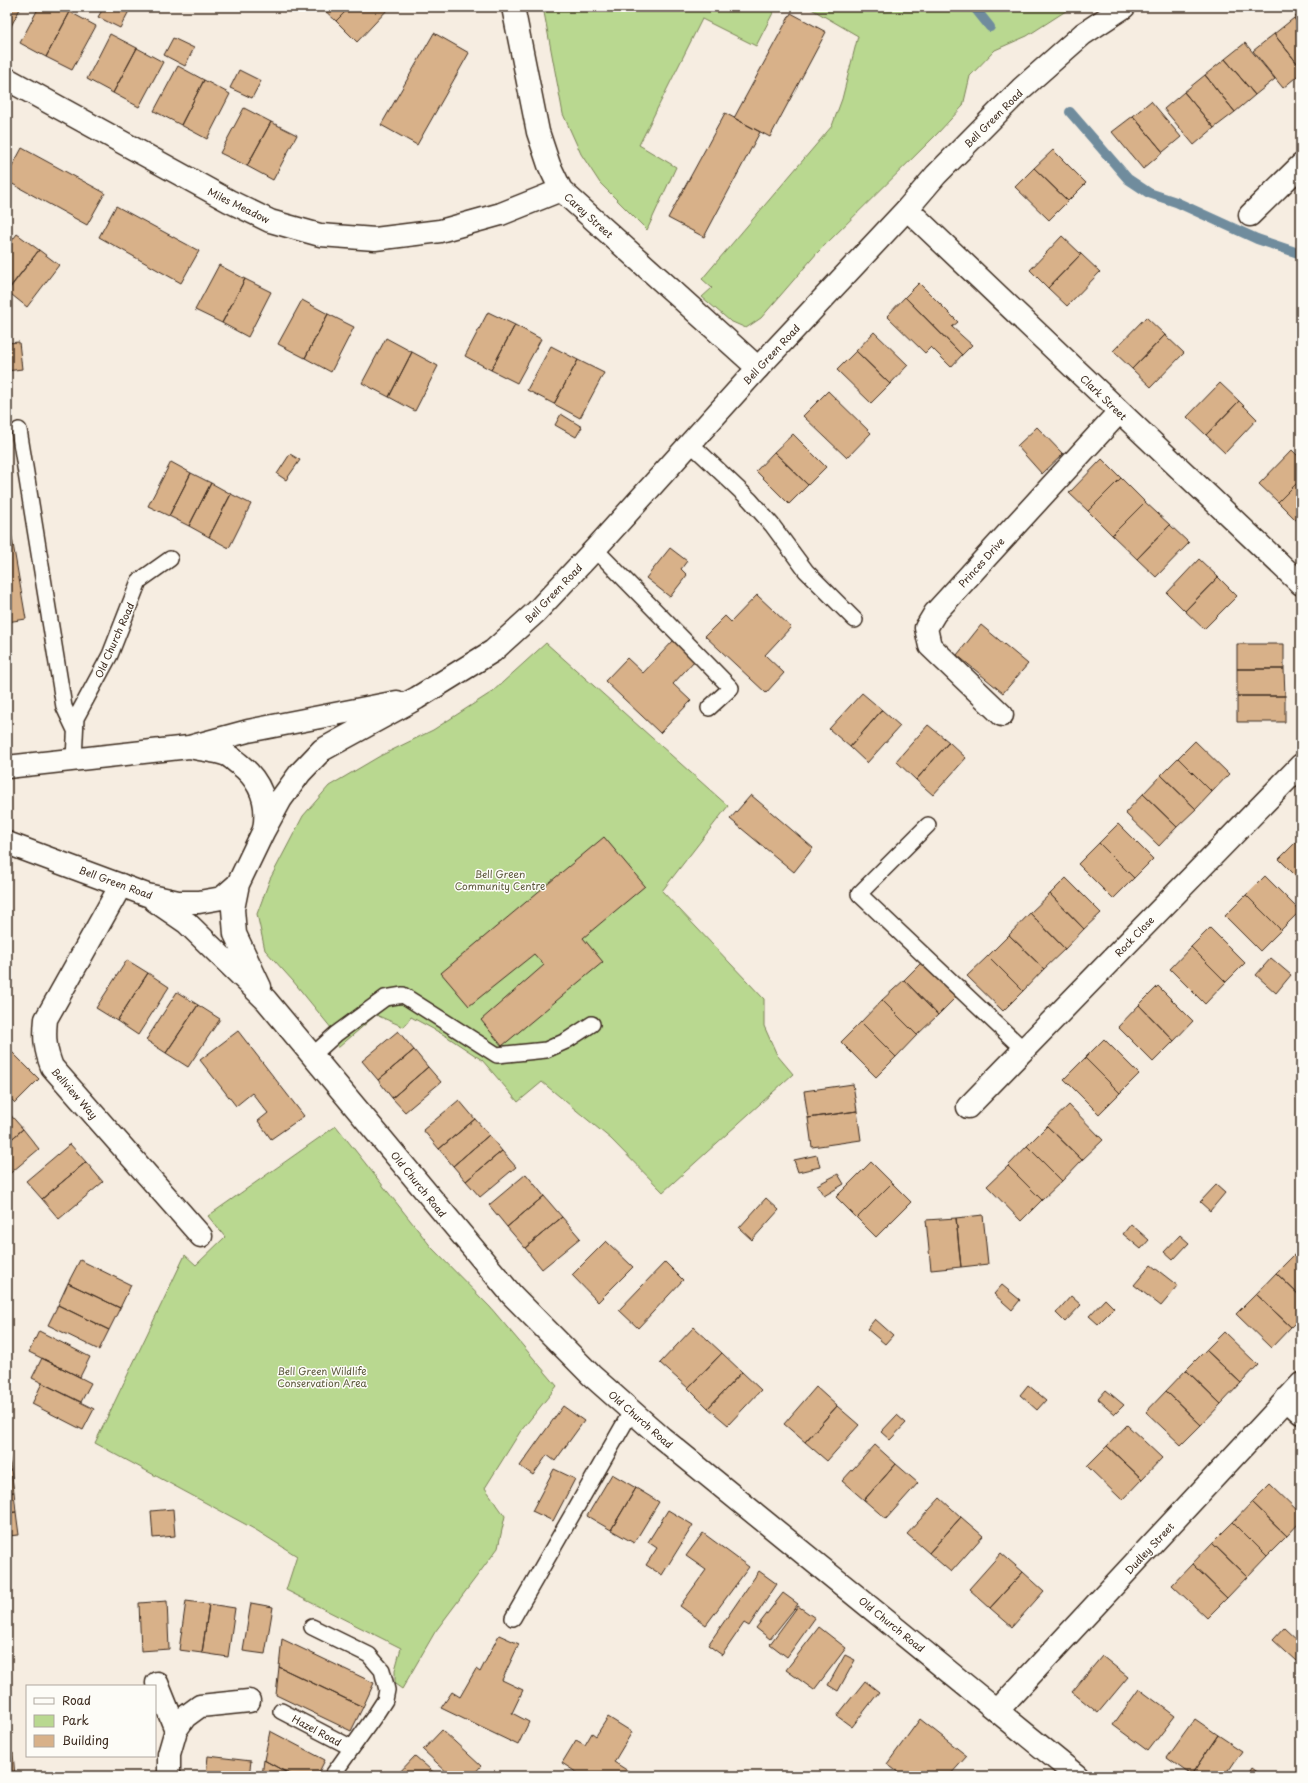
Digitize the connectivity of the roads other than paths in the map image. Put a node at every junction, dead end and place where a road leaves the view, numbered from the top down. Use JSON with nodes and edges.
{"nodes":[{"id":1,"x":513,"y":7,"type":"edge"},
{"id":2,"x":1124,"y":7,"type":"edge"},
{"id":3,"x":7,"y":79,"type":"edge"},
{"id":4,"x":1301,"y":165,"type":"edge"},
{"id":5,"x":561,"y":190,"type":"junction"},
{"id":6,"x":907,"y":209,"type":"junction"},
{"id":7,"x":1250,"y":215,"type":"dead end"},
{"id":8,"x":758,"y":368,"type":"junction"},
{"id":9,"x":1119,"y":412,"type":"junction"},
{"id":10,"x":19,"y":430,"type":"dead end"},
{"id":11,"x":690,"y":443,"type":"junction"},
{"id":12,"x":595,"y":549,"type":"junction"},
{"id":13,"x":170,"y":559,"type":"dead end"},
{"id":14,"x":1301,"y":584,"type":"edge"},
{"id":15,"x":855,"y":620,"type":"dead end"},
{"id":16,"x":417,"y":698,"type":"junction"},
{"id":17,"x":709,"y":708,"type":"dead end"},
{"id":18,"x":1002,"y":715,"type":"dead end"},
{"id":19,"x":75,"y":730,"type":"junction"},
{"id":20,"x":190,"y":747,"type":"junction"},
{"id":21,"x":74,"y":759,"type":"junction"},
{"id":22,"x":7,"y":767,"type":"edge"},
{"id":23,"x":1299,"y":771,"type":"edge"},
{"id":24,"x":928,"y":825,"type":"dead end"},
{"id":25,"x":263,"y":832,"type":"junction"},
{"id":26,"x":7,"y":843,"type":"edge"},
{"id":27,"x":238,"y":884,"type":"junction"},
{"id":28,"x":121,"y":885,"type":"junction"},
{"id":29,"x":148,"y":895,"type":"junction"},
{"id":30,"x":266,"y":1000,"type":"junction"},
{"id":31,"x":592,"y":1024,"type":"dead end"},
{"id":32,"x":1024,"y":1049,"type":"junction"},
{"id":33,"x":313,"y":1055,"type":"junction"},
{"id":34,"x":968,"y":1107,"type":"dead end"},
{"id":35,"x":201,"y":1236,"type":"dead end"},
{"id":36,"x":1301,"y":1384,"type":"edge"},
{"id":37,"x":1294,"y":1406,"type":"edge"},
{"id":38,"x":631,"y":1412,"type":"junction"},
{"id":39,"x":514,"y":1618,"type":"dead end"},
{"id":40,"x":312,"y":1627,"type":"dead end"},
{"id":41,"x":157,"y":1684,"type":"dead end"},
{"id":42,"x":249,"y":1701,"type":"dead end"},
{"id":43,"x":281,"y":1711,"type":"dead end"},
{"id":44,"x":997,"y":1711,"type":"junction"},
{"id":45,"x":176,"y":1730,"type":"junction"},
{"id":46,"x":352,"y":1748,"type":"junction"},
{"id":47,"x":169,"y":1776,"type":"edge"},
{"id":48,"x":332,"y":1776,"type":"edge"},
{"id":49,"x":1077,"y":1776,"type":"edge"}],
"edges":[{"from":1,"to":5,"type":"street","name":"Carey Street"},
{"from":2,"to":6,"type":"street","name":"Bell Green Road"},
{"from":3,"to":5,"type":"street","name":"Miles Meadow"},
{"from":4,"to":7,"type":"street"},
{"from":5,"to":8,"type":"street","name":"Carey Street"},
{"from":6,"to":8,"type":"street","name":"Bell Green Road"},
{"from":6,"to":9,"type":"street","name":"Clark Street"},
{"from":8,"to":11,"type":"street","name":"Bell Green Road"},
{"from":9,"to":14,"type":"street","name":"Clark Street"},
{"from":9,"to":18,"type":"street","name":"Princes Drive"},
{"from":10,"to":19,"type":"lane"},
{"from":11,"to":12,"type":"street","name":"Bell Green Road"},
{"from":11,"to":15,"type":"lane"},
{"from":12,"to":16,"type":"street","name":"Bell Green Road"},
{"from":12,"to":17,"type":"lane"},
{"from":13,"to":19,"type":"lane","name":"Old Church Road"},
{"from":16,"to":20,"type":"street","name":"Bell Green Road"},
{"from":16,"to":25,"type":"street","name":"Bell Green Road"},
{"from":19,"to":21,"type":"lane","name":"Old Church Road"},
{"from":20,"to":21,"type":"street","name":"Bell Green Road"},
{"from":20,"to":25,"type":"street","name":"Bell Green Road"},
{"from":21,"to":22,"type":"street","name":"Bell Green Road"},
{"from":23,"to":32,"type":"street","name":"Rock Close"},
{"from":24,"to":32,"type":"lane"},
{"from":25,"to":27,"type":"street","name":"Bell Green Road"},
{"from":26,"to":28,"type":"street","name":"Bell Green Road"},
{"from":27,"to":29,"type":"street","name":"Bell Green Road"},
{"from":27,"to":30,"type":"street","name":"Old Church Road"},
{"from":28,"to":29,"type":"street","name":"Bell Green Road"},
{"from":28,"to":35,"type":"street","name":"Bellview Way"},
{"from":29,"to":30,"type":"street","name":"Old Church Road"},
{"from":30,"to":33,"type":"street","name":"Old Church Road"},
{"from":31,"to":33,"type":"lane"},
{"from":32,"to":34,"type":"street","name":"Rock Close"},
{"from":33,"to":38,"type":"street","name":"Old Church Road"},
{"from":36,"to":37,"type":"street","name":"Dudley Street"},
{"from":37,"to":44,"type":"street","name":"Dudley Street"},
{"from":38,"to":39,"type":"lane"},
{"from":38,"to":44,"type":"street","name":"Old Church Road"},
{"from":40,"to":46,"type":"lane","name":"Hazel Road"},
{"from":41,"to":45,"type":"street"},
{"from":42,"to":45,"type":"street"},
{"from":43,"to":46,"type":"lane","name":"Hazel Road"},
{"from":44,"to":49,"type":"street","name":"Old Church Road"},
{"from":45,"to":47,"type":"street"},
{"from":46,"to":48,"type":"lane","name":"Hazel Road"}]}
